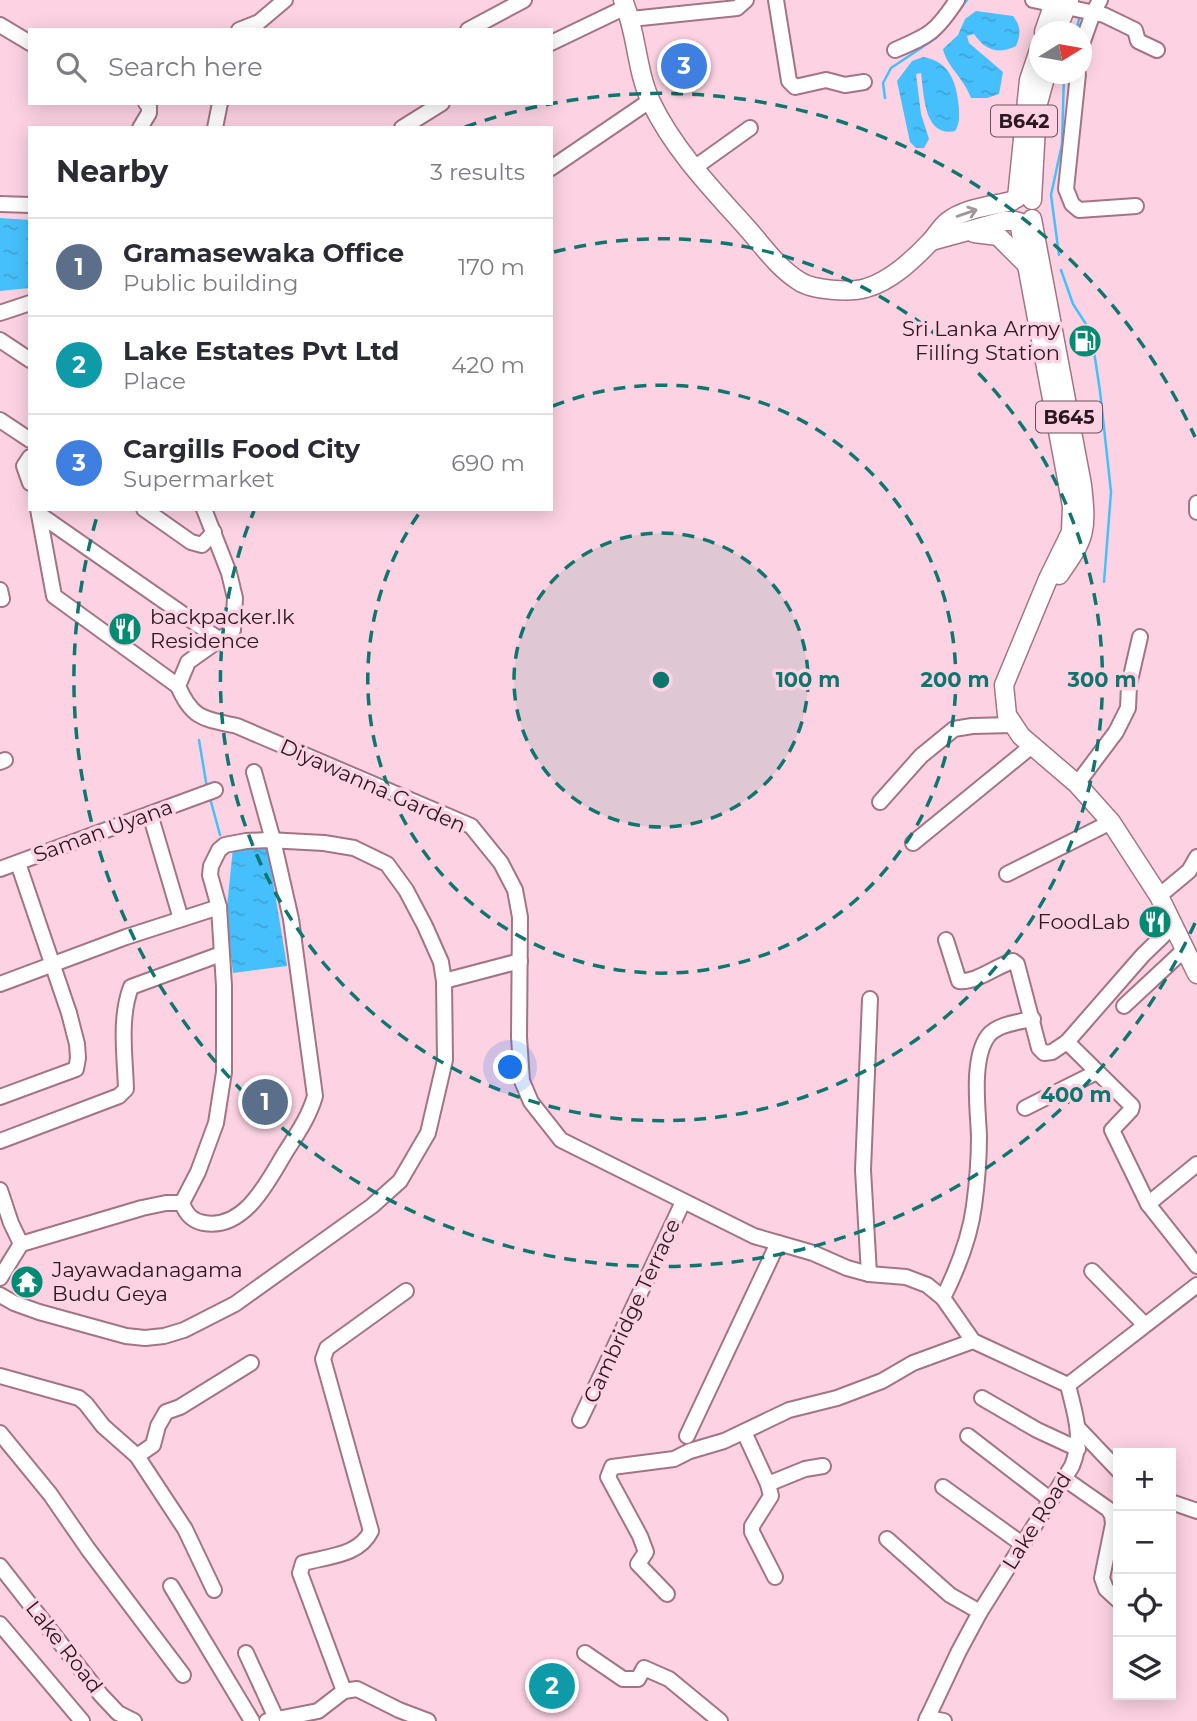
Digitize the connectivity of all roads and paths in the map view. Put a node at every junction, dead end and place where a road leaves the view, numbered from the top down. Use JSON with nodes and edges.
{"nodes":[{"id":1,"x":285,"y":0,"type":"edge"},
{"id":2,"x":524,"y":0,"type":"edge"},
{"id":3,"x":746,"y":0,"type":"edge"},
{"id":4,"x":776,"y":0,"type":"edge"},
{"id":5,"x":957,"y":0,"type":"edge"},
{"id":6,"x":1033,"y":0,"type":"edge"},
{"id":7,"x":1061,"y":3,"type":"edge"},
{"id":8,"x":1096,"y":7,"type":"edge"},
{"id":9,"x":626,"y":9,"type":"edge"},
{"id":10,"x":1050,"y":21,"type":"edge"},
{"id":11,"x":1058,"y":21,"type":"edge"},
{"id":12,"x":4,"y":28,"type":"edge"},
{"id":13,"x":244,"y":28,"type":"edge"},
{"id":14,"x":472,"y":28,"type":"edge"},
{"id":15,"x":28,"y":42,"type":"edge"},
{"id":16,"x":553,"y":42,"type":"edge"},
{"id":17,"x":0,"y":46,"type":"edge"},
{"id":18,"x":895,"y":50,"type":"dead end"},
{"id":19,"x":1157,"y":50,"type":"dead end"},
{"id":20,"x":1029,"y":80,"type":"edge"},
{"id":21,"x":864,"y":82,"type":"dead end"},
{"id":22,"x":1043,"y":84,"type":"edge"},
{"id":23,"x":1077,"y":84,"type":"edge"},
{"id":24,"x":651,"y":100,"type":"junction"},
{"id":25,"x":148,"y":105,"type":"edge"},
{"id":26,"x":220,"y":105,"type":"edge"},
{"id":27,"x":439,"y":105,"type":"edge"},
{"id":28,"x":411,"y":125,"type":"edge"},
{"id":29,"x":141,"y":126,"type":"edge"},
{"id":30,"x":215,"y":126,"type":"edge"},
{"id":31,"x":751,"y":128,"type":"dead end"},
{"id":32,"x":553,"y":166,"type":"edge"},
{"id":33,"x":694,"y":167,"type":"junction"},
{"id":34,"x":1020,"y":200,"type":"junction"},
{"id":35,"x":0,"y":204,"type":"edge"},
{"id":36,"x":28,"y":205,"type":"edge"},
{"id":37,"x":1136,"y":205,"type":"dead end"},
{"id":38,"x":1022,"y":221,"type":"junction"},
{"id":39,"x":964,"y":232,"type":"junction"},
{"id":40,"x":931,"y":241,"type":"junction"},
{"id":41,"x":1028,"y":266,"type":"junction"},
{"id":42,"x":28,"y":304,"type":"edge"},
{"id":43,"x":0,"y":313,"type":"edge"},
{"id":44,"x":0,"y":340,"type":"edge"},
{"id":45,"x":28,"y":359,"type":"edge"},
{"id":46,"x":0,"y":420,"type":"edge"},
{"id":47,"x":28,"y":439,"type":"edge"},
{"id":48,"x":28,"y":460,"type":"edge"},
{"id":49,"x":28,"y":477,"type":"edge"},
{"id":50,"x":1197,"y":503,"type":"edge"},
{"id":51,"x":147,"y":511,"type":"edge"},
{"id":52,"x":205,"y":511,"type":"edge"},
{"id":53,"x":38,"y":512,"type":"edge"},
{"id":54,"x":1197,"y":512,"type":"edge"},
{"id":55,"x":214,"y":532,"type":"junction"},
{"id":56,"x":1039,"y":604,"type":"junction"},
{"id":57,"x":1140,"y":637,"type":"dead end"},
{"id":58,"x":220,"y":640,"type":"junction"},
{"id":59,"x":178,"y":686,"type":"junction"},
{"id":60,"x":1013,"y":725,"type":"junction"},
{"id":61,"x":1033,"y":745,"type":"junction"},
{"id":62,"x":254,"y":772,"type":"dead end"},
{"id":63,"x":1077,"y":784,"type":"junction"},
{"id":64,"x":211,"y":792,"type":"dead end"},
{"id":65,"x":880,"y":802,"type":"dead end"},
{"id":66,"x":150,"y":814,"type":"junction"},
{"id":67,"x":1111,"y":822,"type":"junction"},
{"id":68,"x":273,"y":840,"type":"junction"},
{"id":69,"x":914,"y":843,"type":"dead end"},
{"id":70,"x":1197,"y":857,"type":"edge"},
{"id":71,"x":18,"y":863,"type":"junction"},
{"id":72,"x":0,"y":869,"type":"edge"},
{"id":73,"x":1007,"y":874,"type":"dead end"},
{"id":74,"x":1159,"y":895,"type":"junction"},
{"id":75,"x":219,"y":907,"type":"junction"},
{"id":76,"x":181,"y":919,"type":"junction"},
{"id":77,"x":1173,"y":926,"type":"junction"},
{"id":78,"x":946,"y":940,"type":"dead end"},
{"id":79,"x":1184,"y":950,"type":"junction"},
{"id":80,"x":221,"y":954,"type":"junction"},
{"id":81,"x":520,"y":961,"type":"junction"},
{"id":82,"x":52,"y":964,"type":"junction"},
{"id":83,"x":1197,"y":974,"type":"edge"},
{"id":84,"x":444,"y":981,"type":"junction"},
{"id":85,"x":0,"y":984,"type":"edge"},
{"id":86,"x":870,"y":999,"type":"dead end"},
{"id":87,"x":1124,"y":1006,"type":"dead end"},
{"id":88,"x":1033,"y":1019,"type":"junction"},
{"id":89,"x":1067,"y":1042,"type":"junction"},
{"id":90,"x":1097,"y":1072,"type":"junction"},
{"id":91,"x":0,"y":1097,"type":"edge"},
{"id":92,"x":1025,"y":1108,"type":"dead end"},
{"id":93,"x":0,"y":1141,"type":"edge"},
{"id":94,"x":1197,"y":1164,"type":"edge"},
{"id":95,"x":1,"y":1196,"type":"edge"},
{"id":96,"x":683,"y":1202,"type":"junction"},
{"id":97,"x":183,"y":1203,"type":"junction"},
{"id":98,"x":1148,"y":1204,"type":"junction"},
{"id":99,"x":778,"y":1243,"type":"junction"},
{"id":100,"x":21,"y":1244,"type":"junction"},
{"id":101,"x":1197,"y":1266,"type":"edge"},
{"id":102,"x":1092,"y":1270,"type":"dead end"},
{"id":103,"x":869,"y":1274,"type":"junction"},
{"id":104,"x":0,"y":1278,"type":"edge"},
{"id":105,"x":406,"y":1291,"type":"dead end"},
{"id":106,"x":1194,"y":1293,"type":"edge"},
{"id":107,"x":0,"y":1295,"type":"edge"},
{"id":108,"x":943,"y":1298,"type":"junction"},
{"id":109,"x":1144,"y":1324,"type":"junction"},
{"id":110,"x":973,"y":1341,"type":"junction"},
{"id":111,"x":251,"y":1363,"type":"dead end"},
{"id":112,"x":0,"y":1376,"type":"edge"},
{"id":113,"x":1068,"y":1385,"type":"junction"},
{"id":114,"x":982,"y":1398,"type":"dead end"},
{"id":115,"x":580,"y":1420,"type":"dead end"},
{"id":116,"x":1078,"y":1428,"type":"junction"},
{"id":117,"x":744,"y":1432,"type":"junction"},
{"id":118,"x":0,"y":1433,"type":"edge"},
{"id":119,"x":687,"y":1436,"type":"dead end"},
{"id":120,"x":968,"y":1436,"type":"dead end"},
{"id":121,"x":1078,"y":1449,"type":"junction"},
{"id":122,"x":136,"y":1456,"type":"junction"},
{"id":123,"x":823,"y":1465,"type":"dead end"},
{"id":124,"x":1113,"y":1466,"type":"edge"},
{"id":125,"x":1065,"y":1479,"type":"junction"},
{"id":126,"x":768,"y":1484,"type":"junction"},
{"id":127,"x":943,"y":1487,"type":"dead end"},
{"id":128,"x":1051,"y":1500,"type":"junction"},
{"id":129,"x":1176,"y":1504,"type":"edge"},
{"id":130,"x":1197,"y":1511,"type":"edge"},
{"id":131,"x":887,"y":1539,"type":"dead end"},
{"id":132,"x":1022,"y":1544,"type":"junction"},
{"id":133,"x":0,"y":1566,"type":"edge"},
{"id":134,"x":775,"y":1577,"type":"dead end"},
{"id":135,"x":171,"y":1586,"type":"dead end"},
{"id":136,"x":214,"y":1590,"type":"dead end"},
{"id":137,"x":667,"y":1594,"type":"dead end"},
{"id":138,"x":1113,"y":1595,"type":"edge"},
{"id":139,"x":980,"y":1612,"type":"junction"},
{"id":140,"x":0,"y":1624,"type":"edge"},
{"id":141,"x":246,"y":1653,"type":"dead end"},
{"id":142,"x":585,"y":1653,"type":"dead end"},
{"id":143,"x":183,"y":1675,"type":"dead end"},
{"id":144,"x":344,"y":1691,"type":"junction"},
{"id":145,"x":271,"y":1719,"type":"edge"},
{"id":146,"x":927,"y":1720,"type":"edge"},
{"id":147,"x":82,"y":1721,"type":"edge"},
{"id":148,"x":134,"y":1721,"type":"edge"},
{"id":149,"x":252,"y":1721,"type":"edge"},
{"id":150,"x":428,"y":1721,"type":"edge"},
{"id":151,"x":720,"y":1721,"type":"edge"},
{"id":152,"x":944,"y":1721,"type":"edge"}],
"edges":[{"from":1,"to":13,"type":"street"},
{"from":2,"to":14,"type":"street"},
{"from":3,"to":9,"type":"street"},
{"from":4,"to":21,"type":"street"},
{"from":5,"to":18,"type":"street"},
{"from":6,"to":7,"type":"street"},
{"from":7,"to":8,"type":"street"},
{"from":7,"to":10,"type":"main road"},
{"from":7,"to":11,"type":"main road"},
{"from":8,"to":19,"type":"street"},
{"from":9,"to":16,"type":"street"},
{"from":9,"to":24,"type":"main road"},
{"from":12,"to":15,"type":"street"},
{"from":12,"to":17,"type":"street"},
{"from":20,"to":34,"type":"main road","number":"B642"},
{"from":22,"to":34,"type":"main road","number":"B642"},
{"from":23,"to":37,"type":"street"},
{"from":24,"to":32,"type":"street"},
{"from":24,"to":33,"type":"main road"},
{"from":25,"to":29,"type":"street"},
{"from":26,"to":30,"type":"street"},
{"from":27,"to":28,"type":"street"},
{"from":31,"to":33,"type":"street"},
{"from":33,"to":40,"type":"main road"},
{"from":34,"to":38,"type":"main road"},
{"from":34,"to":38,"type":"main road"},
{"from":40,"to":34,"type":"main road","one_way":true},
{"from":35,"to":36,"type":"street"},
{"from":38,"to":39,"type":"main road"},
{"from":38,"to":41,"type":"main road","number":"B645"},
{"from":38,"to":56,"type":"main road","number":"B645"},
{"from":39,"to":40,"type":"main road"},
{"from":39,"to":41,"type":"main road"},
{"from":41,"to":56,"type":"main road","number":"B645"},
{"from":42,"to":43,"type":"street"},
{"from":44,"to":45,"type":"street"},
{"from":46,"to":47,"type":"street"},
{"from":48,"to":49,"type":"street"},
{"from":50,"to":54,"type":"street"},
{"from":51,"to":55,"type":"street"},
{"from":52,"to":55,"type":"street"},
{"from":53,"to":58,"type":"street"},
{"from":53,"to":59,"type":"street"},
{"from":55,"to":58,"type":"street"},
{"from":56,"to":60,"type":"main road","number":"B645"},
{"from":57,"to":63,"type":"street"},
{"from":58,"to":59,"type":"street"},
{"from":59,"to":81,"type":"street","name":"Diyawanna Garden"},
{"from":60,"to":61,"type":"main road","number":"B645"},
{"from":60,"to":65,"type":"street"},
{"from":61,"to":63,"type":"main road","number":"B645"},
{"from":61,"to":69,"type":"street"},
{"from":62,"to":68,"type":"street"},
{"from":63,"to":67,"type":"main road","number":"B645"},
{"from":64,"to":66,"type":"street","name":"Saman Uyana"},
{"from":66,"to":71,"type":"street","name":"Saman Uyana"},
{"from":66,"to":76,"type":"street"},
{"from":67,"to":73,"type":"street"},
{"from":67,"to":74,"type":"main road","number":"B645"},
{"from":68,"to":75,"type":"street"},
{"from":68,"to":84,"type":"street"},
{"from":68,"to":97,"type":"street"},
{"from":70,"to":74,"type":"street"},
{"from":71,"to":72,"type":"street","name":"Saman Uyana"},
{"from":71,"to":82,"type":"street"},
{"from":74,"to":77,"type":"main road","number":"B645"},
{"from":75,"to":76,"type":"street"},
{"from":75,"to":80,"type":"street"},
{"from":76,"to":82,"type":"street"},
{"from":77,"to":79,"type":"main road","number":"B645"},
{"from":77,"to":89,"type":"street"},
{"from":78,"to":88,"type":"street"},
{"from":79,"to":83,"type":"main road","number":"B645"},
{"from":79,"to":87,"type":"street"},
{"from":80,"to":93,"type":"street"},
{"from":80,"to":97,"type":"street"},
{"from":81,"to":84,"type":"street"},
{"from":81,"to":96,"type":"street","name":"Diyawanna Garden"},
{"from":82,"to":85,"type":"street"},
{"from":82,"to":91,"type":"street"},
{"from":84,"to":107,"type":"street"},
{"from":86,"to":103,"type":"street"},
{"from":88,"to":89,"type":"street"},
{"from":88,"to":108,"type":"street"},
{"from":89,"to":90,"type":"street"},
{"from":90,"to":92,"type":"street"},
{"from":90,"to":98,"type":"street"},
{"from":94,"to":98,"type":"street"},
{"from":95,"to":100,"type":"street"},
{"from":96,"to":99,"type":"street","name":"Diyawanna Garden"},
{"from":96,"to":115,"type":"street","name":"Cambridge Terrace"},
{"from":97,"to":100,"type":"street"},
{"from":98,"to":101,"type":"street"},
{"from":99,"to":103,"type":"street","name":"Diyawanna Garden"},
{"from":99,"to":119,"type":"street"},
{"from":100,"to":104,"type":"street"},
{"from":102,"to":109,"type":"street"},
{"from":103,"to":108,"type":"street","name":"Diyawanna Garden"},
{"from":105,"to":144,"type":"street"},
{"from":106,"to":109,"type":"street"},
{"from":108,"to":110,"type":"street"},
{"from":109,"to":113,"type":"street"},
{"from":110,"to":113,"type":"street"},
{"from":110,"to":117,"type":"street"},
{"from":111,"to":122,"type":"street"},
{"from":112,"to":122,"type":"street"},
{"from":113,"to":116,"type":"street","name":"Lake Road"},
{"from":114,"to":121,"type":"street"},
{"from":116,"to":121,"type":"street","name":"Lake Road"},
{"from":116,"to":124,"type":"street"},
{"from":117,"to":126,"type":"street"},
{"from":117,"to":137,"type":"street"},
{"from":118,"to":143,"type":"street"},
{"from":120,"to":128,"type":"street"},
{"from":121,"to":125,"type":"street","name":"Lake Road"},
{"from":122,"to":136,"type":"street"},
{"from":123,"to":126,"type":"street"},
{"from":125,"to":128,"type":"street","name":"Lake Road"},
{"from":125,"to":138,"type":"street"},
{"from":126,"to":134,"type":"street"},
{"from":127,"to":132,"type":"street"},
{"from":128,"to":132,"type":"street","name":"Lake Road"},
{"from":129,"to":130,"type":"street"},
{"from":131,"to":139,"type":"street"},
{"from":132,"to":139,"type":"street","name":"Lake Road"},
{"from":133,"to":148,"type":"street","name":"Lake Road"},
{"from":135,"to":149,"type":"street"},
{"from":139,"to":146,"type":"street","name":"Lake Road"},
{"from":140,"to":147,"type":"street"},
{"from":141,"to":145,"type":"street"},
{"from":142,"to":151,"type":"street"},
{"from":144,"to":145,"type":"street"},
{"from":144,"to":150,"type":"street"},
{"from":146,"to":152,"type":"street"}]}
